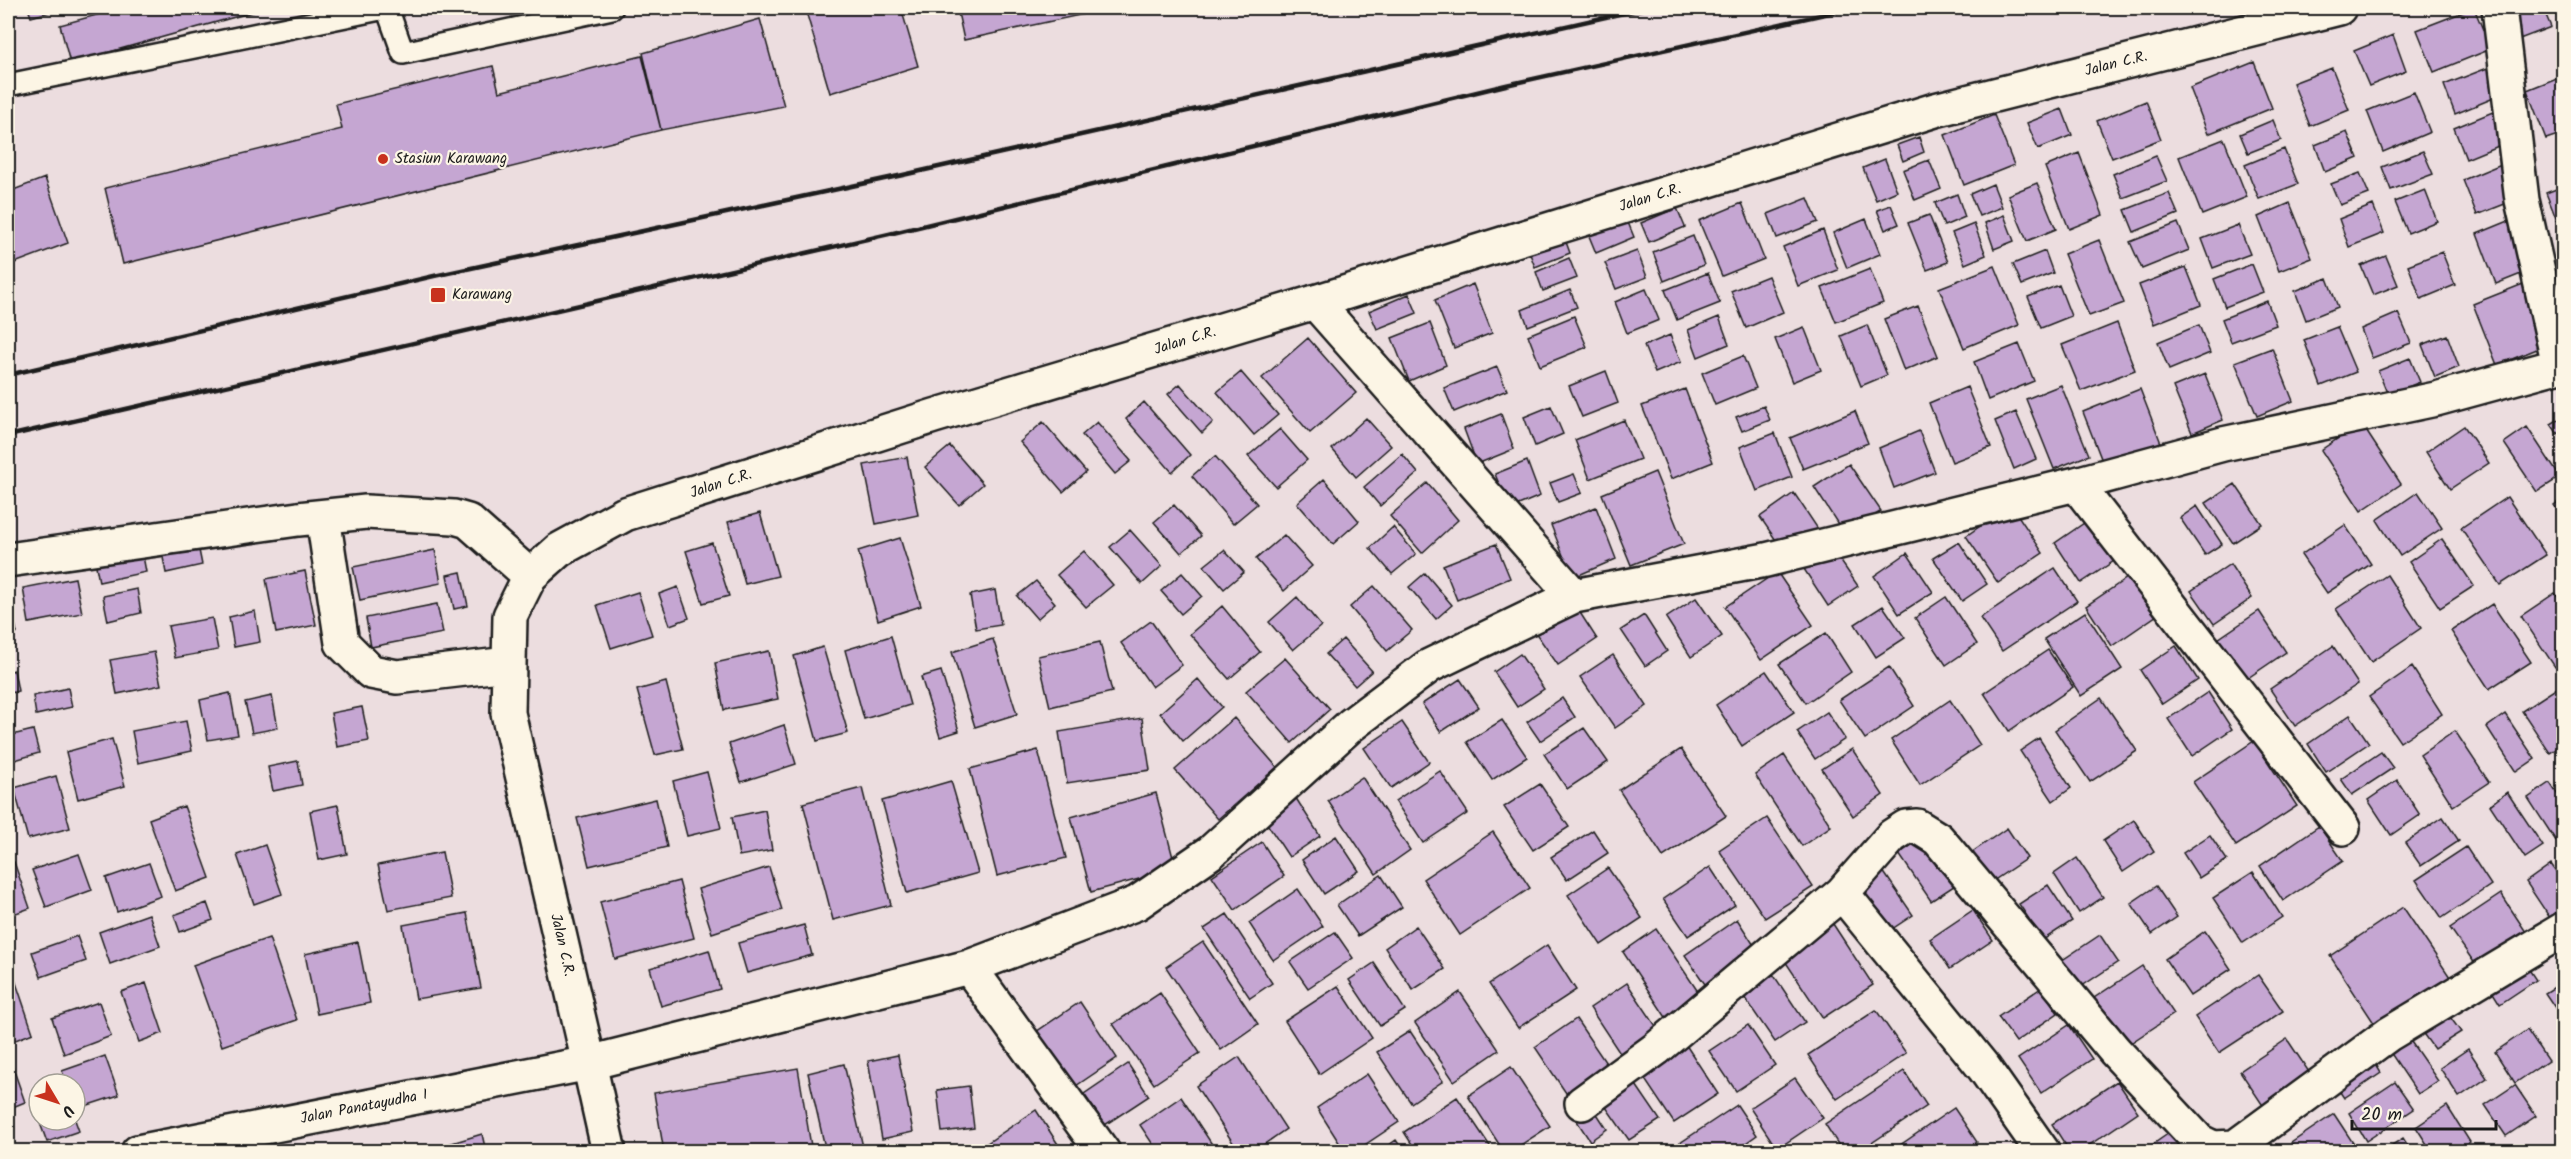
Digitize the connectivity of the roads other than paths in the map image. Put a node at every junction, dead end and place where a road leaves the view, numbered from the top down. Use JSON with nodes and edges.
{"nodes":[{"id":1,"x":386,"y":8,"type":"edge"},
{"id":2,"x":612,"y":8,"type":"edge"},
{"id":3,"x":2339,"y":8,"type":"edge"},
{"id":4,"x":2499,"y":8,"type":"edge"},
{"id":5,"x":8,"y":85,"type":"edge"},
{"id":6,"x":1315,"y":302,"type":"junction"},
{"id":7,"x":2561,"y":364,"type":"edge"},
{"id":8,"x":2076,"y":484,"type":"junction"},
{"id":9,"x":323,"y":517,"type":"junction"},
{"id":10,"x":8,"y":560,"type":"edge"},
{"id":11,"x":530,"y":576,"type":"junction"},
{"id":12,"x":1574,"y":596,"type":"junction"},
{"id":13,"x":508,"y":664,"type":"junction"},
{"id":14,"x":2343,"y":828,"type":"dead end"},
{"id":15,"x":1842,"y":893,"type":"junction"},
{"id":16,"x":2564,"y":929,"type":"edge"},
{"id":17,"x":969,"y":966,"type":"junction"},
{"id":18,"x":589,"y":1063,"type":"junction"},
{"id":19,"x":1582,"y":1103,"type":"dead end"},
{"id":20,"x":138,"y":1152,"type":"edge"},
{"id":21,"x":609,"y":1152,"type":"edge"},
{"id":22,"x":1103,"y":1152,"type":"edge"},
{"id":23,"x":2043,"y":1152,"type":"edge"}],
"edges":[{"from":1,"to":2,"type":"lane"},
{"from":1,"to":5,"type":"lane"},
{"from":3,"to":6,"type":"street","name":"Jalan C.R."},
{"from":4,"to":7,"type":"street"},
{"from":6,"to":11,"type":"street","name":"Jalan C.R."},
{"from":6,"to":12,"type":"street"},
{"from":7,"to":8,"type":"street","name":"Jalan Panatayudha I"},
{"from":8,"to":12,"type":"street","name":"Jalan Panatayudha I"},
{"from":8,"to":14,"type":"street"},
{"from":9,"to":10,"type":"street"},
{"from":9,"to":11,"type":"street"},
{"from":9,"to":13,"type":"street"},
{"from":11,"to":13,"type":"street","name":"Jalan C.R."},
{"from":12,"to":17,"type":"street","name":"Jalan Panatayudha I"},
{"from":13,"to":18,"type":"street","name":"Jalan C.R."},
{"from":15,"to":16,"type":"street"},
{"from":15,"to":19,"type":"street"},
{"from":15,"to":23,"type":"street"},
{"from":17,"to":18,"type":"street","name":"Jalan Panatayudha I"},
{"from":17,"to":22,"type":"street"},
{"from":18,"to":20,"type":"street","name":"Jalan Panatayudha I"},
{"from":18,"to":21,"type":"street","name":"Jalan C.R."}]}
